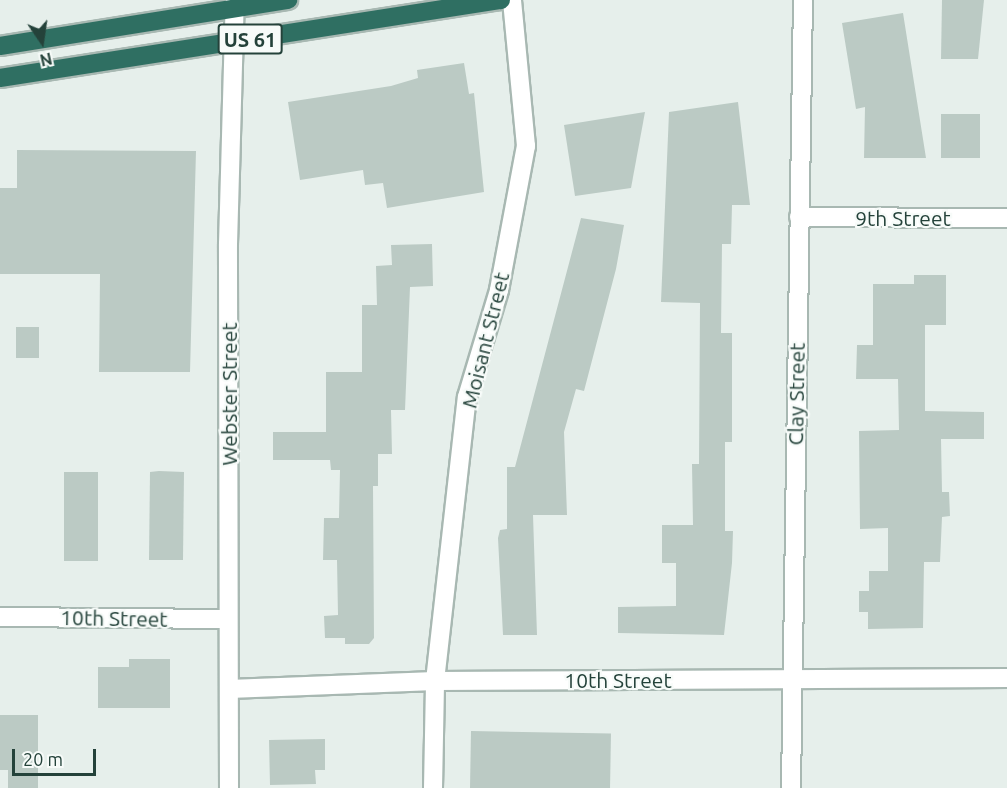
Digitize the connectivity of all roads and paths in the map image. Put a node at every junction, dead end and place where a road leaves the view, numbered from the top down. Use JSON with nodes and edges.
{"nodes":[{"id":1,"x":288,"y":0,"type":"edge"},
{"id":2,"x":501,"y":0,"type":"edge"},
{"id":3,"x":512,"y":0,"type":"edge"},
{"id":4,"x":803,"y":0,"type":"edge"},
{"id":5,"x":235,"y":4,"type":"edge"},
{"id":6,"x":234,"y":42,"type":"junction"},
{"id":7,"x":0,"y":46,"type":"edge"},
{"id":8,"x":0,"y":78,"type":"edge"},
{"id":9,"x":799,"y":218,"type":"junction"},
{"id":10,"x":1007,"y":218,"type":"edge"},
{"id":11,"x":0,"y":617,"type":"edge"},
{"id":12,"x":228,"y":619,"type":"junction"},
{"id":13,"x":1007,"y":678,"type":"edge"},
{"id":14,"x":791,"y":679,"type":"junction"},
{"id":15,"x":435,"y":681,"type":"junction"},
{"id":16,"x":229,"y":689,"type":"junction"},
{"id":17,"x":229,"y":788,"type":"edge"},
{"id":18,"x":433,"y":788,"type":"edge"},
{"id":19,"x":790,"y":788,"type":"edge"}],
"edges":[{"from":1,"to":5,"type":"highway","number":"US 61"},
{"from":2,"to":6,"type":"highway","number":"US 61"},
{"from":3,"to":15,"type":"street","name":"Moisant Street"},
{"from":4,"to":9,"type":"street","name":"Clay Street"},
{"from":5,"to":6,"type":"street","name":"Webster Street"},
{"from":5,"to":7,"type":"highway","number":"US 61"},
{"from":6,"to":8,"type":"highway","number":"US 61"},
{"from":6,"to":12,"type":"street","name":"Webster Street"},
{"from":9,"to":10,"type":"street","name":"9th Street"},
{"from":9,"to":14,"type":"street","name":"Clay Street"},
{"from":11,"to":12,"type":"street","name":"10th Street"},
{"from":12,"to":16,"type":"street","name":"Webster Street"},
{"from":13,"to":14,"type":"street","name":"10th Street"},
{"from":14,"to":15,"type":"street","name":"10th Street"},
{"from":14,"to":19,"type":"street","name":"Clay Street"},
{"from":15,"to":16,"type":"street","name":"10th Street"},
{"from":15,"to":18,"type":"street","name":"Moisant Street"},
{"from":16,"to":17,"type":"street","name":"Webster Street"}]}
